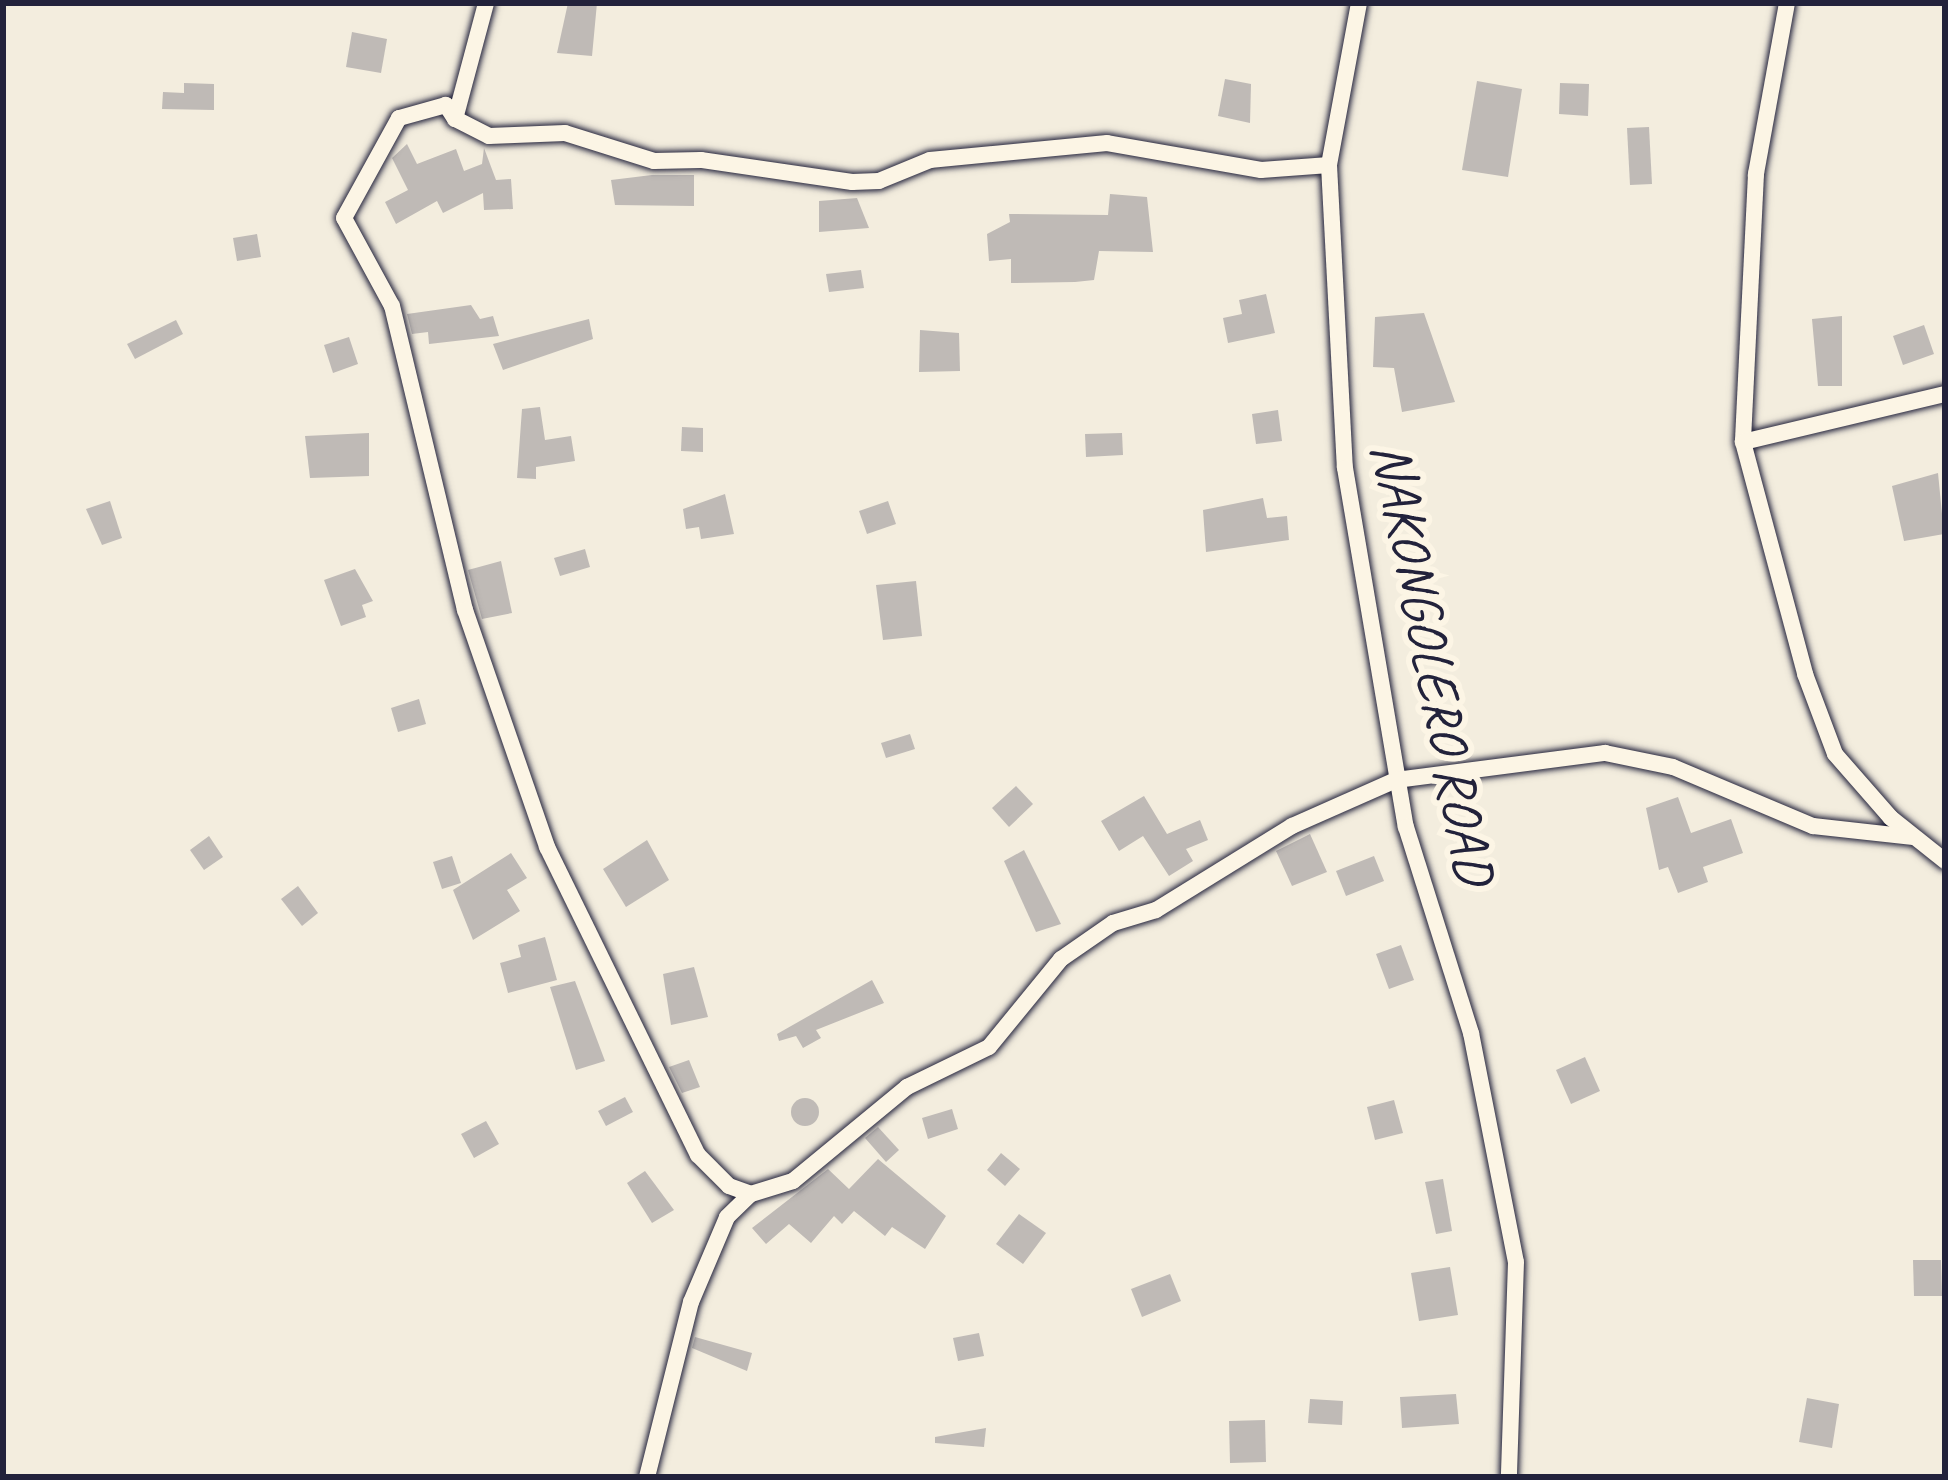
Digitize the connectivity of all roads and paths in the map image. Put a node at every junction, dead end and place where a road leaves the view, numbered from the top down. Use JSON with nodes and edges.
{"nodes":[{"id":1,"x":486,"y":3,"type":"edge"},
{"id":2,"x":1359,"y":3,"type":"edge"},
{"id":3,"x":1787,"y":3,"type":"edge"},
{"id":4,"x":454,"y":119,"type":"junction"},
{"id":5,"x":1329,"y":165,"type":"junction"},
{"id":6,"x":1945,"y":394,"type":"edge"},
{"id":7,"x":1743,"y":442,"type":"junction"},
{"id":8,"x":1396,"y":780,"type":"junction"},
{"id":9,"x":1913,"y":837,"type":"junction"},
{"id":10,"x":1945,"y":860,"type":"edge"},
{"id":11,"x":751,"y":1194,"type":"junction"},
{"id":12,"x":646,"y":1477,"type":"edge"},
{"id":13,"x":1509,"y":1477,"type":"edge"}],
"edges":[{"from":1,"to":4,"type":"street"},
{"from":2,"to":5,"type":"street","name":"NAKONGOLERO ROAD"},
{"from":3,"to":7,"type":"street"},
{"from":4,"to":5,"type":"street"},
{"from":4,"to":11,"type":"street"},
{"from":5,"to":8,"type":"street","name":"NAKONGOLERO ROAD"},
{"from":6,"to":7,"type":"street"},
{"from":7,"to":9,"type":"street"},
{"from":8,"to":9,"type":"street"},
{"from":8,"to":11,"type":"street"},
{"from":8,"to":13,"type":"street","name":"NAKONGOLERO ROAD"},
{"from":9,"to":10,"type":"street"},
{"from":11,"to":12,"type":"street"}]}
